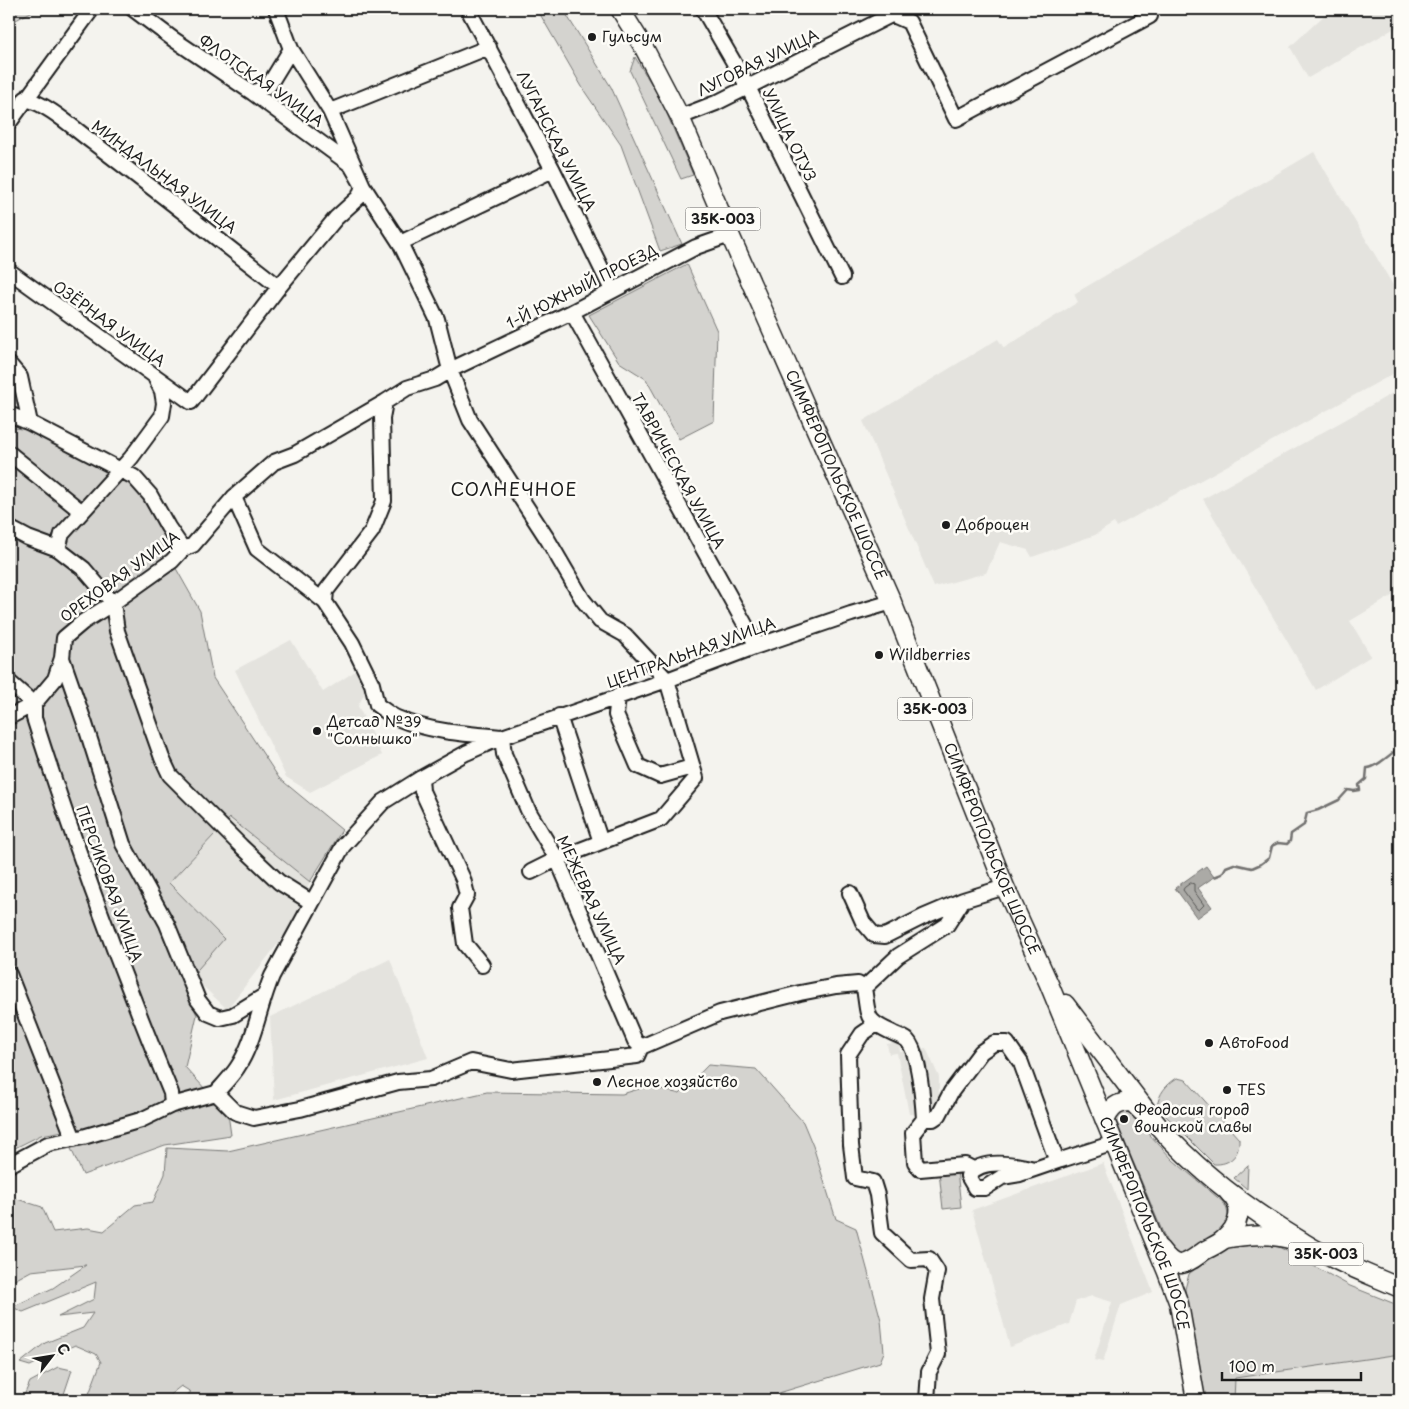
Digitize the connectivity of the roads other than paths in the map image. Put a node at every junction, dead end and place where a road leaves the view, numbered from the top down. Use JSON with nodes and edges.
{"nodes":[{"id":1,"x":92,"y":9,"type":"edge"},
{"id":2,"x":133,"y":9,"type":"edge"},
{"id":3,"x":276,"y":9,"type":"edge"},
{"id":4,"x":468,"y":9,"type":"edge"},
{"id":5,"x":620,"y":9,"type":"edge"},
{"id":6,"x":703,"y":9,"type":"edge"},
{"id":7,"x":895,"y":11,"type":"edge"},
{"id":8,"x":1150,"y":16,"type":"dead end"},
{"id":9,"x":489,"y":47,"type":"junction"},
{"id":10,"x":291,"y":49,"type":"junction"},
{"id":11,"x":748,"y":87,"type":"junction"},
{"id":12,"x":253,"y":93,"type":"junction"},
{"id":13,"x":25,"y":99,"type":"junction"},
{"id":14,"x":330,"y":111,"type":"junction"},
{"id":15,"x":680,"y":117,"type":"junction"},
{"id":16,"x":9,"y":122,"type":"edge"},
{"id":17,"x":553,"y":170,"type":"junction"},
{"id":18,"x":363,"y":186,"type":"junction"},
{"id":19,"x":730,"y":235,"type":"junction"},
{"id":20,"x":400,"y":243,"type":"junction"},
{"id":21,"x":9,"y":271,"type":"edge"},
{"id":22,"x":842,"y":277,"type":"dead end"},
{"id":23,"x":279,"y":287,"type":"junction"},
{"id":24,"x":612,"y":290,"type":"junction"},
{"id":25,"x":572,"y":312,"type":"junction"},
{"id":26,"x":9,"y":364,"type":"edge"},
{"id":27,"x":450,"y":370,"type":"junction"},
{"id":28,"x":154,"y":377,"type":"junction"},
{"id":29,"x":24,"y":399,"type":"junction"},
{"id":30,"x":385,"y":402,"type":"junction"},
{"id":31,"x":9,"y":406,"type":"edge"},
{"id":32,"x":9,"y":414,"type":"edge"},
{"id":33,"x":30,"y":423,"type":"junction"},
{"id":34,"x":9,"y":453,"type":"edge"},
{"id":35,"x":121,"y":469,"type":"junction"},
{"id":36,"x":234,"y":497,"type":"junction"},
{"id":37,"x":82,"y":512,"type":"junction"},
{"id":38,"x":9,"y":528,"type":"edge"},
{"id":39,"x":58,"y":549,"type":"junction"},
{"id":40,"x":183,"y":550,"type":"junction"},
{"id":41,"x":326,"y":602,"type":"junction"},
{"id":42,"x":892,"y":602,"type":"junction"},
{"id":43,"x":113,"y":603,"type":"junction"},
{"id":44,"x":757,"y":646,"type":"junction"},
{"id":45,"x":62,"y":658,"type":"junction"},
{"id":46,"x":667,"y":680,"type":"junction"},
{"id":47,"x":9,"y":682,"type":"edge"},
{"id":48,"x":618,"y":696,"type":"junction"},
{"id":49,"x":34,"y":704,"type":"junction"},
{"id":50,"x":559,"y":716,"type":"junction"},
{"id":51,"x":9,"y":717,"type":"edge"},
{"id":52,"x":502,"y":737,"type":"junction"},
{"id":53,"x":692,"y":766,"type":"junction"},
{"id":54,"x":421,"y":778,"type":"junction"},
{"id":55,"x":602,"y":842,"type":"junction"},
{"id":56,"x":557,"y":858,"type":"junction"},
{"id":57,"x":531,"y":872,"type":"dead end"},
{"id":58,"x":1005,"y":887,"type":"junction"},
{"id":59,"x":850,"y":893,"type":"dead end"},
{"id":60,"x":962,"y":900,"type":"junction"},
{"id":61,"x":311,"y":902,"type":"junction"},
{"id":62,"x":482,"y":965,"type":"dead end"},
{"id":63,"x":9,"y":974,"type":"edge"},
{"id":64,"x":1049,"y":984,"type":"junction"},
{"id":65,"x":864,"y":988,"type":"junction"},
{"id":66,"x":264,"y":996,"type":"junction"},
{"id":67,"x":875,"y":1024,"type":"junction"},
{"id":68,"x":641,"y":1048,"type":"junction"},
{"id":69,"x":216,"y":1093,"type":"junction"},
{"id":70,"x":172,"y":1105,"type":"junction"},
{"id":71,"x":1147,"y":1112,"type":"junction"},
{"id":72,"x":924,"y":1119,"type":"junction"},
{"id":73,"x":1104,"y":1120,"type":"junction"},
{"id":74,"x":74,"y":1139,"type":"junction"},
{"id":75,"x":1114,"y":1143,"type":"junction"},
{"id":76,"x":1061,"y":1160,"type":"junction"},
{"id":77,"x":9,"y":1165,"type":"edge"},
{"id":78,"x":973,"y":1169,"type":"junction"},
{"id":79,"x":1034,"y":1169,"type":"junction"},
{"id":80,"x":1211,"y":1176,"type":"junction"},
{"id":81,"x":1154,"y":1239,"type":"junction"},
{"id":82,"x":1224,"y":1239,"type":"junction"},
{"id":83,"x":1304,"y":1243,"type":"junction"},
{"id":84,"x":1188,"y":1262,"type":"junction"},
{"id":85,"x":1400,"y":1288,"type":"edge"},
{"id":86,"x":1179,"y":1304,"type":"junction"},
{"id":87,"x":927,"y":1400,"type":"edge"},
{"id":88,"x":1196,"y":1400,"type":"edge"}],
"edges":[{"from":1,"to":13,"type":"street"},
{"from":2,"to":12,"type":"street","name":"ФЛОТСКАЯ УЛИЦА"},
{"from":3,"to":10,"type":"street"},
{"from":4,"to":9,"type":"street","name":"ЛУГАНСКАЯ УЛИЦА"},
{"from":5,"to":15,"type":"main road","name":"СИМФЕРОПОЛЬСКОЕ ШОССЕ","number":"35К-003"},
{"from":6,"to":11,"type":"street","name":"УЛИЦА ОТУЗ"},
{"from":7,"to":8,"type":"street"},
{"from":7,"to":11,"type":"street","name":"ЛУГОВАЯ УЛИЦА"},
{"from":9,"to":14,"type":"street"},
{"from":9,"to":17,"type":"street","name":"ЛУГАНСКАЯ УЛИЦА"},
{"from":10,"to":12,"type":"street"},
{"from":10,"to":14,"type":"street"},
{"from":11,"to":15,"type":"street","name":"ЛУГОВАЯ УЛИЦА"},
{"from":11,"to":22,"type":"street","name":"УЛИЦА ОТУЗ"},
{"from":12,"to":18,"type":"street","name":"ФЛОТСКАЯ УЛИЦА"},
{"from":13,"to":16,"type":"street"},
{"from":13,"to":23,"type":"street","name":"МИНДАЛЬНАЯ УЛИЦА"},
{"from":14,"to":18,"type":"street"},
{"from":15,"to":19,"type":"main road","name":"СИМФЕРОПОЛЬСКОЕ ШОССЕ","number":"35К-003"},
{"from":17,"to":20,"type":"street"},
{"from":17,"to":24,"type":"street","name":"ЛУГАНСКАЯ УЛИЦА"},
{"from":18,"to":20,"type":"street"},
{"from":18,"to":23,"type":"street"},
{"from":19,"to":24,"type":"street","name":"1-Й ЮЖНЫЙ ПРОЕЗД"},
{"from":19,"to":42,"type":"main road","name":"СИМФЕРОПОЛЬСКОЕ ШОССЕ","number":"35К-003"},
{"from":20,"to":27,"type":"street"},
{"from":21,"to":28,"type":"street","name":"ОЗЁРНАЯ УЛИЦА"},
{"from":23,"to":28,"type":"street","name":"ОЗЁРНАЯ УЛИЦА"},
{"from":24,"to":25,"type":"street","name":"1-Й ЮЖНЫЙ ПРОЕЗД"},
{"from":25,"to":27,"type":"street","name":"1-Й ЮЖНЫЙ ПРОЕЗД"},
{"from":25,"to":44,"type":"street","name":"ТАВРИЧЕСКАЯ УЛИЦА"},
{"from":26,"to":29,"type":"street"},
{"from":27,"to":30,"type":"street","name":"ОРЕХОВАЯ УЛИЦА"},
{"from":27,"to":46,"type":"street"},
{"from":28,"to":35,"type":"street"},
{"from":29,"to":31,"type":"street"},
{"from":29,"to":33,"type":"street"},
{"from":30,"to":36,"type":"street","name":"ОРЕХОВАЯ УЛИЦА"},
{"from":30,"to":41,"type":"street"},
{"from":32,"to":33,"type":"street"},
{"from":33,"to":35,"type":"street"},
{"from":34,"to":37,"type":"street"},
{"from":35,"to":37,"type":"street"},
{"from":35,"to":40,"type":"street"},
{"from":36,"to":40,"type":"street","name":"ОРЕХОВАЯ УЛИЦА"},
{"from":36,"to":41,"type":"street","name":"ЦЕНТРАЛЬНАЯ УЛИЦА"},
{"from":37,"to":39,"type":"street"},
{"from":38,"to":39,"type":"street"},
{"from":39,"to":43,"type":"street"},
{"from":40,"to":43,"type":"street","name":"ОРЕХОВАЯ УЛИЦА"},
{"from":41,"to":52,"type":"street","name":"ЦЕНТРАЛЬНАЯ УЛИЦА"},
{"from":42,"to":44,"type":"street","name":"ЦЕНТРАЛЬНАЯ УЛИЦА"},
{"from":42,"to":58,"type":"main road","name":"СИМФЕРОПОЛЬСКОЕ ШОССЕ","number":"35К-003"},
{"from":43,"to":45,"type":"street","name":"ОРЕХОВАЯ УЛИЦА"},
{"from":43,"to":61,"type":"street"},
{"from":44,"to":46,"type":"street","name":"ЦЕНТРАЛЬНАЯ УЛИЦА"},
{"from":45,"to":49,"type":"street","name":"ОРЕХОВАЯ УЛИЦА"},
{"from":45,"to":66,"type":"street"},
{"from":46,"to":48,"type":"street","name":"ЦЕНТРАЛЬНАЯ УЛИЦА"},
{"from":46,"to":53,"type":"street"},
{"from":47,"to":49,"type":"street"},
{"from":48,"to":50,"type":"street","name":"ЦЕНТРАЛЬНАЯ УЛИЦА"},
{"from":48,"to":53,"type":"street"},
{"from":49,"to":51,"type":"street","name":"ОРЕХОВАЯ УЛИЦА"},
{"from":49,"to":70,"type":"street","name":"ПЕРСИКОВАЯ УЛИЦА"},
{"from":50,"to":52,"type":"street","name":"ЦЕНТРАЛЬНАЯ УЛИЦА"},
{"from":50,"to":55,"type":"street"},
{"from":52,"to":54,"type":"street","name":"ЦЕНТРАЛЬНАЯ УЛИЦА"},
{"from":52,"to":56,"type":"street","name":"МЕЖЕВАЯ УЛИЦА"},
{"from":53,"to":55,"type":"street"},
{"from":54,"to":61,"type":"street","name":"ЦЕНТРАЛЬНАЯ УЛИЦА"},
{"from":54,"to":62,"type":"street"},
{"from":55,"to":56,"type":"street"},
{"from":56,"to":57,"type":"street"},
{"from":56,"to":68,"type":"street","name":"МЕЖЕВАЯ УЛИЦА"},
{"from":58,"to":60,"type":"street"},
{"from":58,"to":64,"type":"main road","name":"СИМФЕРОПОЛЬСКОЕ ШОССЕ","number":"35К-003"},
{"from":59,"to":60,"type":"street"},
{"from":60,"to":65,"type":"street"},
{"from":61,"to":66,"type":"street","name":"ЦЕНТРАЛЬНАЯ УЛИЦА"},
{"from":63,"to":74,"type":"street"},
{"from":64,"to":71,"type":"main road","number":"35К-003"},
{"from":64,"to":73,"type":"main road","name":"СИМФЕРОПОЛЬСКОЕ ШОССЕ"},
{"from":65,"to":67,"type":"street"},
{"from":65,"to":68,"type":"street"},
{"from":66,"to":69,"type":"street","name":"ЦЕНТРАЛЬНАЯ УЛИЦА"},
{"from":67,"to":72,"type":"street"},
{"from":67,"to":87,"type":"street"},
{"from":68,"to":69,"type":"street"},
{"from":69,"to":70,"type":"street"},
{"from":70,"to":74,"type":"street"},
{"from":71,"to":73,"type":"main road"},
{"from":71,"to":80,"type":"main road","number":"35К-003"},
{"from":72,"to":76,"type":"street"},
{"from":72,"to":78,"type":"street"},
{"from":73,"to":75,"type":"main road","name":"СИМФЕРОПОЛЬСКОЕ ШОССЕ"},
{"from":74,"to":77,"type":"street"},
{"from":75,"to":76,"type":"street"},
{"from":75,"to":81,"type":"main road","name":"СИМФЕРОПОЛЬСКОЕ ШОССЕ"},
{"from":76,"to":79,"type":"street"},
{"from":78,"to":79,"type":"street"},
{"from":78,"to":79,"type":"street"},
{"from":80,"to":82,"type":"main road"},
{"from":80,"to":83,"type":"main road","number":"35К-003"},
{"from":81,"to":84,"type":"main road"},
{"from":81,"to":86,"type":"main road","name":"СИМФЕРОПОЛЬСКОЕ ШОССЕ"},
{"from":82,"to":83,"type":"main road"},
{"from":82,"to":84,"type":"main road"},
{"from":83,"to":85,"type":"main road","number":"35К-003"},
{"from":84,"to":86,"type":"main road"},
{"from":86,"to":88,"type":"main road","name":"СИМФЕРОПОЛЬСКОЕ ШОССЕ"}]}
